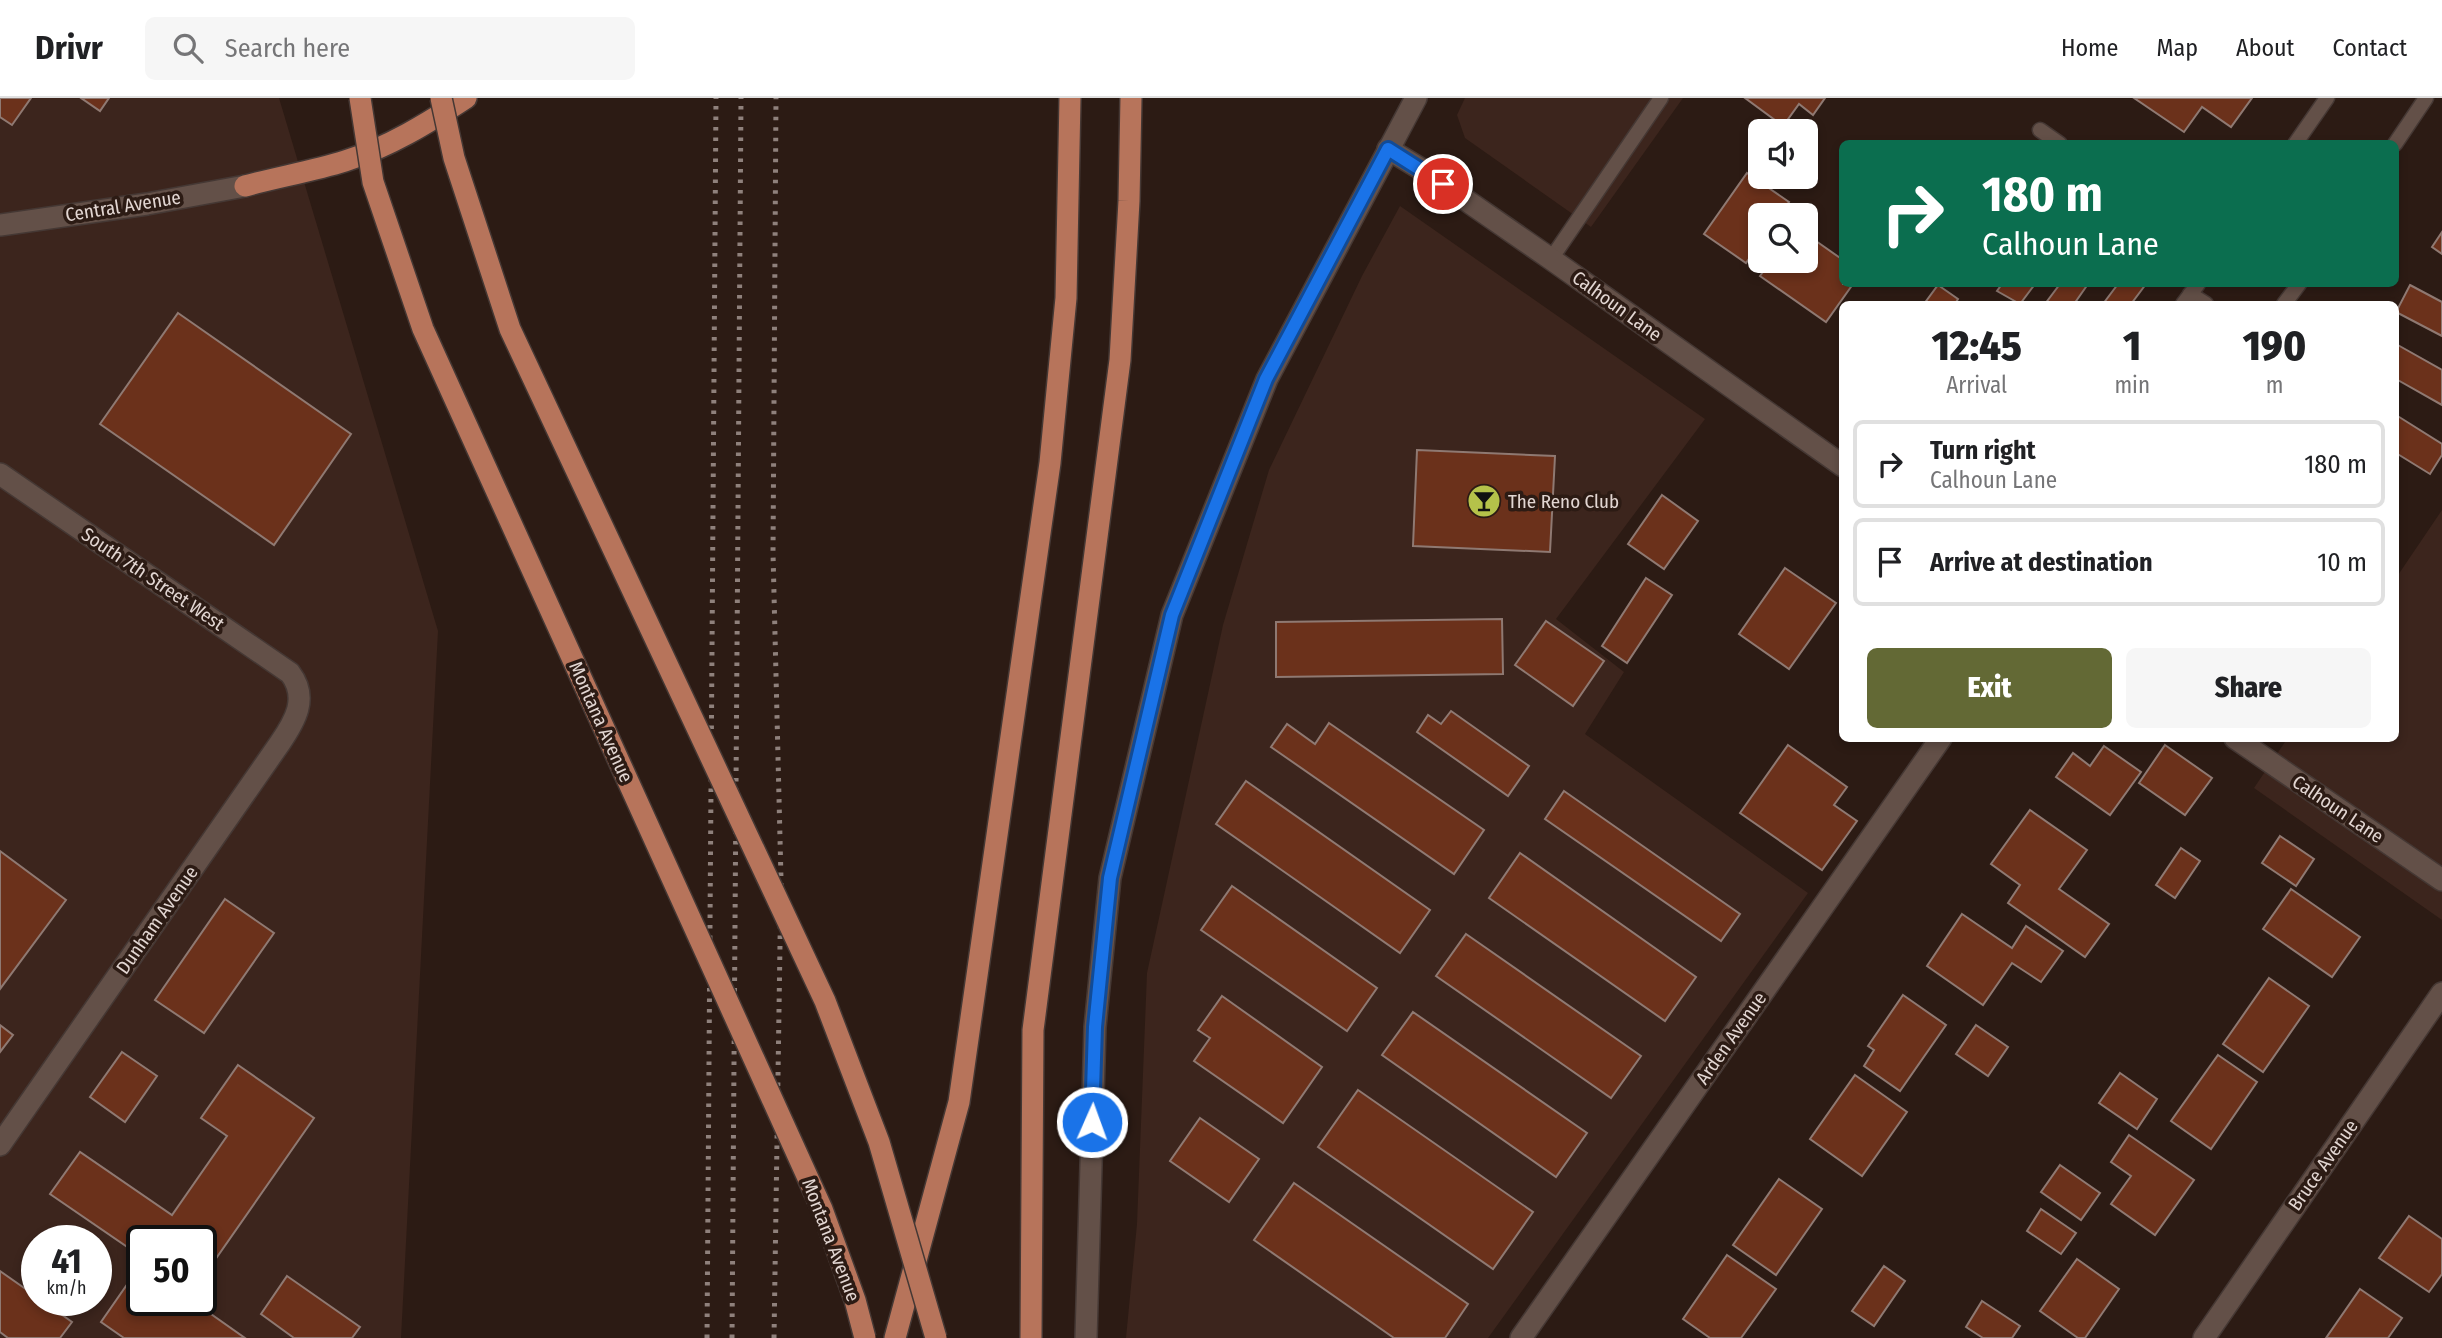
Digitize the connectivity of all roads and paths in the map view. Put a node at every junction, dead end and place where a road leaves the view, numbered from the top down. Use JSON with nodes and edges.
{"nodes":[{"id":1,"x":360,"y":98,"type":"edge"},
{"id":2,"x":441,"y":98,"type":"edge"},
{"id":3,"x":466,"y":98,"type":"edge"},
{"id":4,"x":1070,"y":98,"type":"edge"},
{"id":5,"x":1130,"y":98,"type":"edge"},
{"id":6,"x":1416,"y":98,"type":"edge"},
{"id":7,"x":1661,"y":98,"type":"edge"},
{"id":8,"x":2327,"y":98,"type":"edge"},
{"id":9,"x":2426,"y":98,"type":"edge"},
{"id":10,"x":2040,"y":130,"type":"dead end"},
{"id":11,"x":2054,"y":140,"type":"edge"},
{"id":12,"x":2298,"y":140,"type":"edge"},
{"id":13,"x":2398,"y":140,"type":"edge"},
{"id":14,"x":1388,"y":149,"type":"junction"},
{"id":15,"x":245,"y":186,"type":"joint"},
{"id":16,"x":0,"y":225,"type":"edge"},
{"id":17,"x":1551,"y":258,"type":"junction"},
{"id":18,"x":1839,"y":463,"type":"edge"},
{"id":19,"x":0,"y":474,"type":"edge"},
{"id":20,"x":298,"y":690,"type":"joint"},
{"id":21,"x":1938,"y":742,"type":"edge"},
{"id":22,"x":2241,"y":742,"type":"edge"},
{"id":23,"x":2442,"y":880,"type":"edge"},
{"id":24,"x":2442,"y":993,"type":"edge"},
{"id":25,"x":0,"y":1145,"type":"edge"},
{"id":26,"x":865,"y":1338,"type":"edge"},
{"id":27,"x":895,"y":1338,"type":"edge"},
{"id":28,"x":936,"y":1338,"type":"edge"},
{"id":29,"x":1031,"y":1338,"type":"edge"},
{"id":30,"x":1086,"y":1338,"type":"edge"},
{"id":31,"x":1521,"y":1338,"type":"edge"},
{"id":32,"x":2204,"y":1338,"type":"edge"}],
"edges":[{"from":1,"to":26,"type":"main road","name":"Montana Avenue","bridge":true},
{"from":2,"to":28,"type":"main road","bridge":true},
{"from":3,"to":15,"type":"main road"},
{"from":4,"to":27,"type":"main road"},
{"from":5,"to":29,"type":"main road"},
{"from":6,"to":14,"type":"street"},
{"from":7,"to":17,"type":"lane"},
{"from":8,"to":12,"type":"lane"},
{"from":9,"to":13,"type":"lane"},
{"from":10,"to":11,"type":"lane"},
{"from":14,"to":17,"type":"street","name":"Calhoun Lane"},
{"from":14,"to":30,"type":"street"},
{"from":15,"to":16,"type":"street","name":"Central Avenue"},
{"from":17,"to":18,"type":"street","name":"Calhoun Lane"},
{"from":19,"to":20,"type":"street","name":"South 7th Street West"},
{"from":20,"to":25,"type":"street","name":"Dunham Avenue"},
{"from":21,"to":31,"type":"street","name":"Arden Avenue"},
{"from":22,"to":23,"type":"street","name":"Calhoun Lane"},
{"from":24,"to":32,"type":"street","name":"Bruce Avenue"}]}
